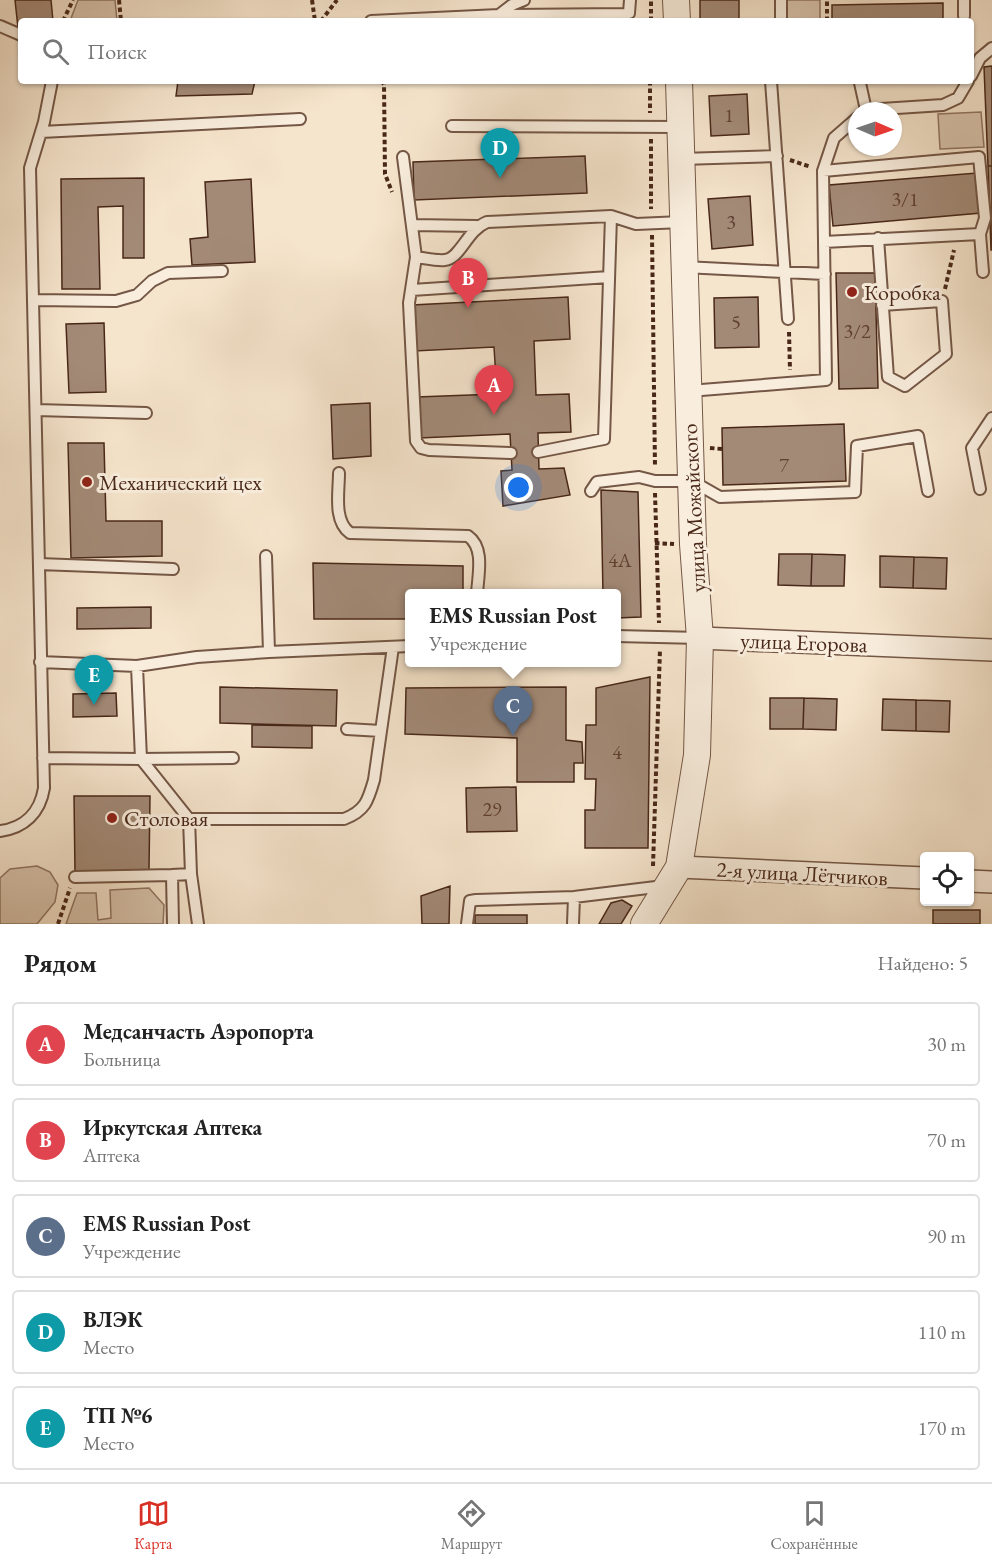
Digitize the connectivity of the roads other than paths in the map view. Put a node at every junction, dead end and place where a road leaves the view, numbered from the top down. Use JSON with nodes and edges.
{"nodes":[{"id":1,"x":524,"y":0,"type":"edge"},
{"id":2,"x":630,"y":0,"type":"edge"},
{"id":3,"x":675,"y":0,"type":"edge"},
{"id":4,"x":781,"y":0,"type":"edge"},
{"id":5,"x":964,"y":0,"type":"edge"},
{"id":6,"x":499,"y":15,"type":"junction"},
{"id":7,"x":964,"y":16,"type":"dead end"},
{"id":8,"x":435,"y":18,"type":"edge"},
{"id":9,"x":677,"y":18,"type":"edge"},
{"id":10,"x":781,"y":18,"type":"edge"},
{"id":11,"x":0,"y":26,"type":"edge"},
{"id":12,"x":18,"y":34,"type":"edge"},
{"id":13,"x":992,"y":48,"type":"edge"},
{"id":14,"x":974,"y":70,"type":"edge"},
{"id":15,"x":51,"y":84,"type":"edge"},
{"id":16,"x":679,"y":84,"type":"edge"},
{"id":17,"x":771,"y":84,"type":"edge"},
{"id":18,"x":860,"y":84,"type":"edge"},
{"id":19,"x":966,"y":84,"type":"edge"},
{"id":20,"x":864,"y":102,"type":"edge"},
{"id":21,"x":902,"y":108,"type":"edge"},
{"id":22,"x":300,"y":119,"type":"dead end"},
{"id":23,"x":452,"y":126,"type":"dead end"},
{"id":24,"x":848,"y":126,"type":"edge"},
{"id":25,"x":680,"y":127,"type":"junction"},
{"id":26,"x":41,"y":132,"type":"junction"},
{"id":27,"x":777,"y":156,"type":"junction"},
{"id":28,"x":403,"y":157,"type":"dead end"},
{"id":29,"x":681,"y":159,"type":"junction"},
{"id":30,"x":823,"y":171,"type":"junction"},
{"id":31,"x":611,"y":216,"type":"junction"},
{"id":32,"x":683,"y":222,"type":"junction"},
{"id":33,"x":412,"y":225,"type":"junction"},
{"id":34,"x":477,"y":226,"type":"junction"},
{"id":35,"x":980,"y":234,"type":"junction"},
{"id":36,"x":878,"y":238,"type":"junction"},
{"id":37,"x":824,"y":242,"type":"junction"},
{"id":38,"x":416,"y":257,"type":"junction"},
{"id":39,"x":684,"y":267,"type":"junction"},
{"id":40,"x":222,"y":271,"type":"dead end"},
{"id":41,"x":983,"y":272,"type":"dead end"},
{"id":42,"x":786,"y":273,"type":"junction"},
{"id":43,"x":825,"y":274,"type":"junction"},
{"id":44,"x":609,"y":277,"type":"junction"},
{"id":45,"x":412,"y":290,"type":"junction"},
{"id":46,"x":34,"y":300,"type":"junction"},
{"id":47,"x":882,"y":305,"type":"junction"},
{"id":48,"x":788,"y":320,"type":"road end"},
{"id":49,"x":688,"y":391,"type":"junction"},
{"id":50,"x":36,"y":410,"type":"junction"},
{"id":51,"x":146,"y":414,"type":"dead end"},
{"id":52,"x":992,"y":418,"type":"edge"},
{"id":53,"x":538,"y":452,"type":"dead end"},
{"id":54,"x":511,"y":453,"type":"dead end"},
{"id":55,"x":339,"y":473,"type":"dead end"},
{"id":56,"x":692,"y":481,"type":"junction"},
{"id":57,"x":980,"y":489,"type":"dead end"},
{"id":58,"x":591,"y":491,"type":"dead end"},
{"id":59,"x":928,"y":491,"type":"dead end"},
{"id":60,"x":266,"y":556,"type":"dead end"},
{"id":61,"x":39,"y":564,"type":"junction"},
{"id":62,"x":173,"y":569,"type":"dead end"},
{"id":63,"x":477,"y":589,"type":"edge"},
{"id":64,"x":621,"y":636,"type":"edge"},
{"id":65,"x":700,"y":638,"type":"junction"},
{"id":66,"x":405,"y":646,"type":"edge"},
{"id":67,"x":393,"y":647,"type":"junction"},
{"id":68,"x":992,"y":650,"type":"edge"},
{"id":69,"x":269,"y":652,"type":"junction"},
{"id":70,"x":40,"y":662,"type":"junction"},
{"id":71,"x":137,"y":666,"type":"junction"},
{"id":72,"x":347,"y":729,"type":"dead end"},
{"id":73,"x":381,"y":731,"type":"junction"},
{"id":74,"x":43,"y":758,"type":"junction"},
{"id":75,"x":233,"y":758,"type":"dead end"},
{"id":76,"x":141,"y":759,"type":"junction"},
{"id":77,"x":189,"y":819,"type":"junction"},
{"id":78,"x":0,"y":831,"type":"edge"},
{"id":79,"x":191,"y":874,"type":"junction"},
{"id":80,"x":172,"y":875,"type":"junction"},
{"id":81,"x":673,"y":876,"type":"junction"},
{"id":82,"x":75,"y":877,"type":"road end"},
{"id":83,"x":920,"y":879,"type":"edge"},
{"id":84,"x":974,"y":881,"type":"edge"},
{"id":85,"x":992,"y":882,"type":"edge"},
{"id":86,"x":574,"y":897,"type":"junction"},
{"id":87,"x":173,"y":924,"type":"edge"},
{"id":88,"x":198,"y":924,"type":"edge"},
{"id":89,"x":467,"y":924,"type":"edge"},
{"id":90,"x":573,"y":924,"type":"edge"},
{"id":91,"x":644,"y":924,"type":"edge"}],
"edges":[{"from":1,"to":6,"type":"lane"},
{"from":2,"to":6,"type":"lane"},
{"from":3,"to":9,"type":"street"},
{"from":4,"to":10,"type":"lane"},
{"from":5,"to":7,"type":"lane"},
{"from":6,"to":8,"type":"lane"},
{"from":11,"to":12,"type":"lane"},
{"from":13,"to":14,"type":"lane"},
{"from":15,"to":26,"type":"lane"},
{"from":16,"to":25,"type":"street","name":"улица Можайского"},
{"from":17,"to":27,"type":"lane"},
{"from":18,"to":20,"type":"lane"},
{"from":19,"to":21,"type":"lane"},
{"from":22,"to":26,"type":"lane"},
{"from":23,"to":25,"type":"lane"},
{"from":24,"to":30,"type":"lane"},
{"from":25,"to":29,"type":"street","name":"улица Можайского"},
{"from":26,"to":46,"type":"lane"},
{"from":27,"to":29,"type":"lane"},
{"from":27,"to":42,"type":"lane"},
{"from":28,"to":33,"type":"lane"},
{"from":29,"to":32,"type":"street","name":"улица Можайского"},
{"from":30,"to":35,"type":"lane"},
{"from":30,"to":37,"type":"lane"},
{"from":31,"to":32,"type":"lane"},
{"from":31,"to":34,"type":"lane"},
{"from":31,"to":44,"type":"lane"},
{"from":32,"to":39,"type":"street","name":"улица Можайского"},
{"from":33,"to":34,"type":"lane"},
{"from":33,"to":38,"type":"lane"},
{"from":34,"to":38,"type":"lane"},
{"from":35,"to":36,"type":"lane"},
{"from":35,"to":41,"type":"lane"},
{"from":36,"to":37,"type":"lane"},
{"from":36,"to":47,"type":"lane"},
{"from":37,"to":43,"type":"lane"},
{"from":38,"to":45,"type":"lane"},
{"from":39,"to":42,"type":"lane"},
{"from":39,"to":49,"type":"street","name":"улица Можайского"},
{"from":40,"to":46,"type":"lane"},
{"from":42,"to":43,"type":"lane"},
{"from":42,"to":48,"type":"lane"},
{"from":43,"to":49,"type":"lane"},
{"from":44,"to":45,"type":"lane"},
{"from":44,"to":53,"type":"lane"},
{"from":45,"to":54,"type":"lane"},
{"from":46,"to":50,"type":"lane"},
{"from":47,"to":47,"type":"lane"},
{"from":49,"to":56,"type":"street","name":"улица Можайского"},
{"from":50,"to":51,"type":"lane"},
{"from":50,"to":61,"type":"lane"},
{"from":52,"to":57,"type":"lane"},
{"from":55,"to":63,"type":"lane"},
{"from":56,"to":58,"type":"lane"},
{"from":56,"to":59,"type":"lane"},
{"from":56,"to":65,"type":"street","name":"улица Можайского"},
{"from":60,"to":69,"type":"lane"},
{"from":61,"to":62,"type":"lane"},
{"from":61,"to":70,"type":"lane"},
{"from":64,"to":65,"type":"lane","name":"улица Егорова"},
{"from":65,"to":68,"type":"street","name":"улица Егорова"},
{"from":65,"to":81,"type":"street","name":"улица Можайского"},
{"from":66,"to":67,"type":"lane"},
{"from":67,"to":69,"type":"lane"},
{"from":67,"to":73,"type":"lane"},
{"from":69,"to":71,"type":"lane"},
{"from":70,"to":71,"type":"lane"},
{"from":70,"to":74,"type":"lane"},
{"from":71,"to":76,"type":"lane"},
{"from":72,"to":73,"type":"lane"},
{"from":73,"to":77,"type":"lane"},
{"from":74,"to":76,"type":"lane"},
{"from":74,"to":78,"type":"lane"},
{"from":75,"to":76,"type":"lane"},
{"from":76,"to":77,"type":"lane"},
{"from":77,"to":79,"type":"lane"},
{"from":79,"to":80,"type":"lane"},
{"from":79,"to":88,"type":"lane"},
{"from":80,"to":82,"type":"lane"},
{"from":80,"to":87,"type":"lane"},
{"from":81,"to":83,"type":"street","name":"2-я улица Лётчиков"},
{"from":81,"to":86,"type":"lane"},
{"from":81,"to":91,"type":"street","name":"улица Можайского"},
{"from":84,"to":85,"type":"street"},
{"from":86,"to":89,"type":"lane"},
{"from":86,"to":90,"type":"lane"}]}
